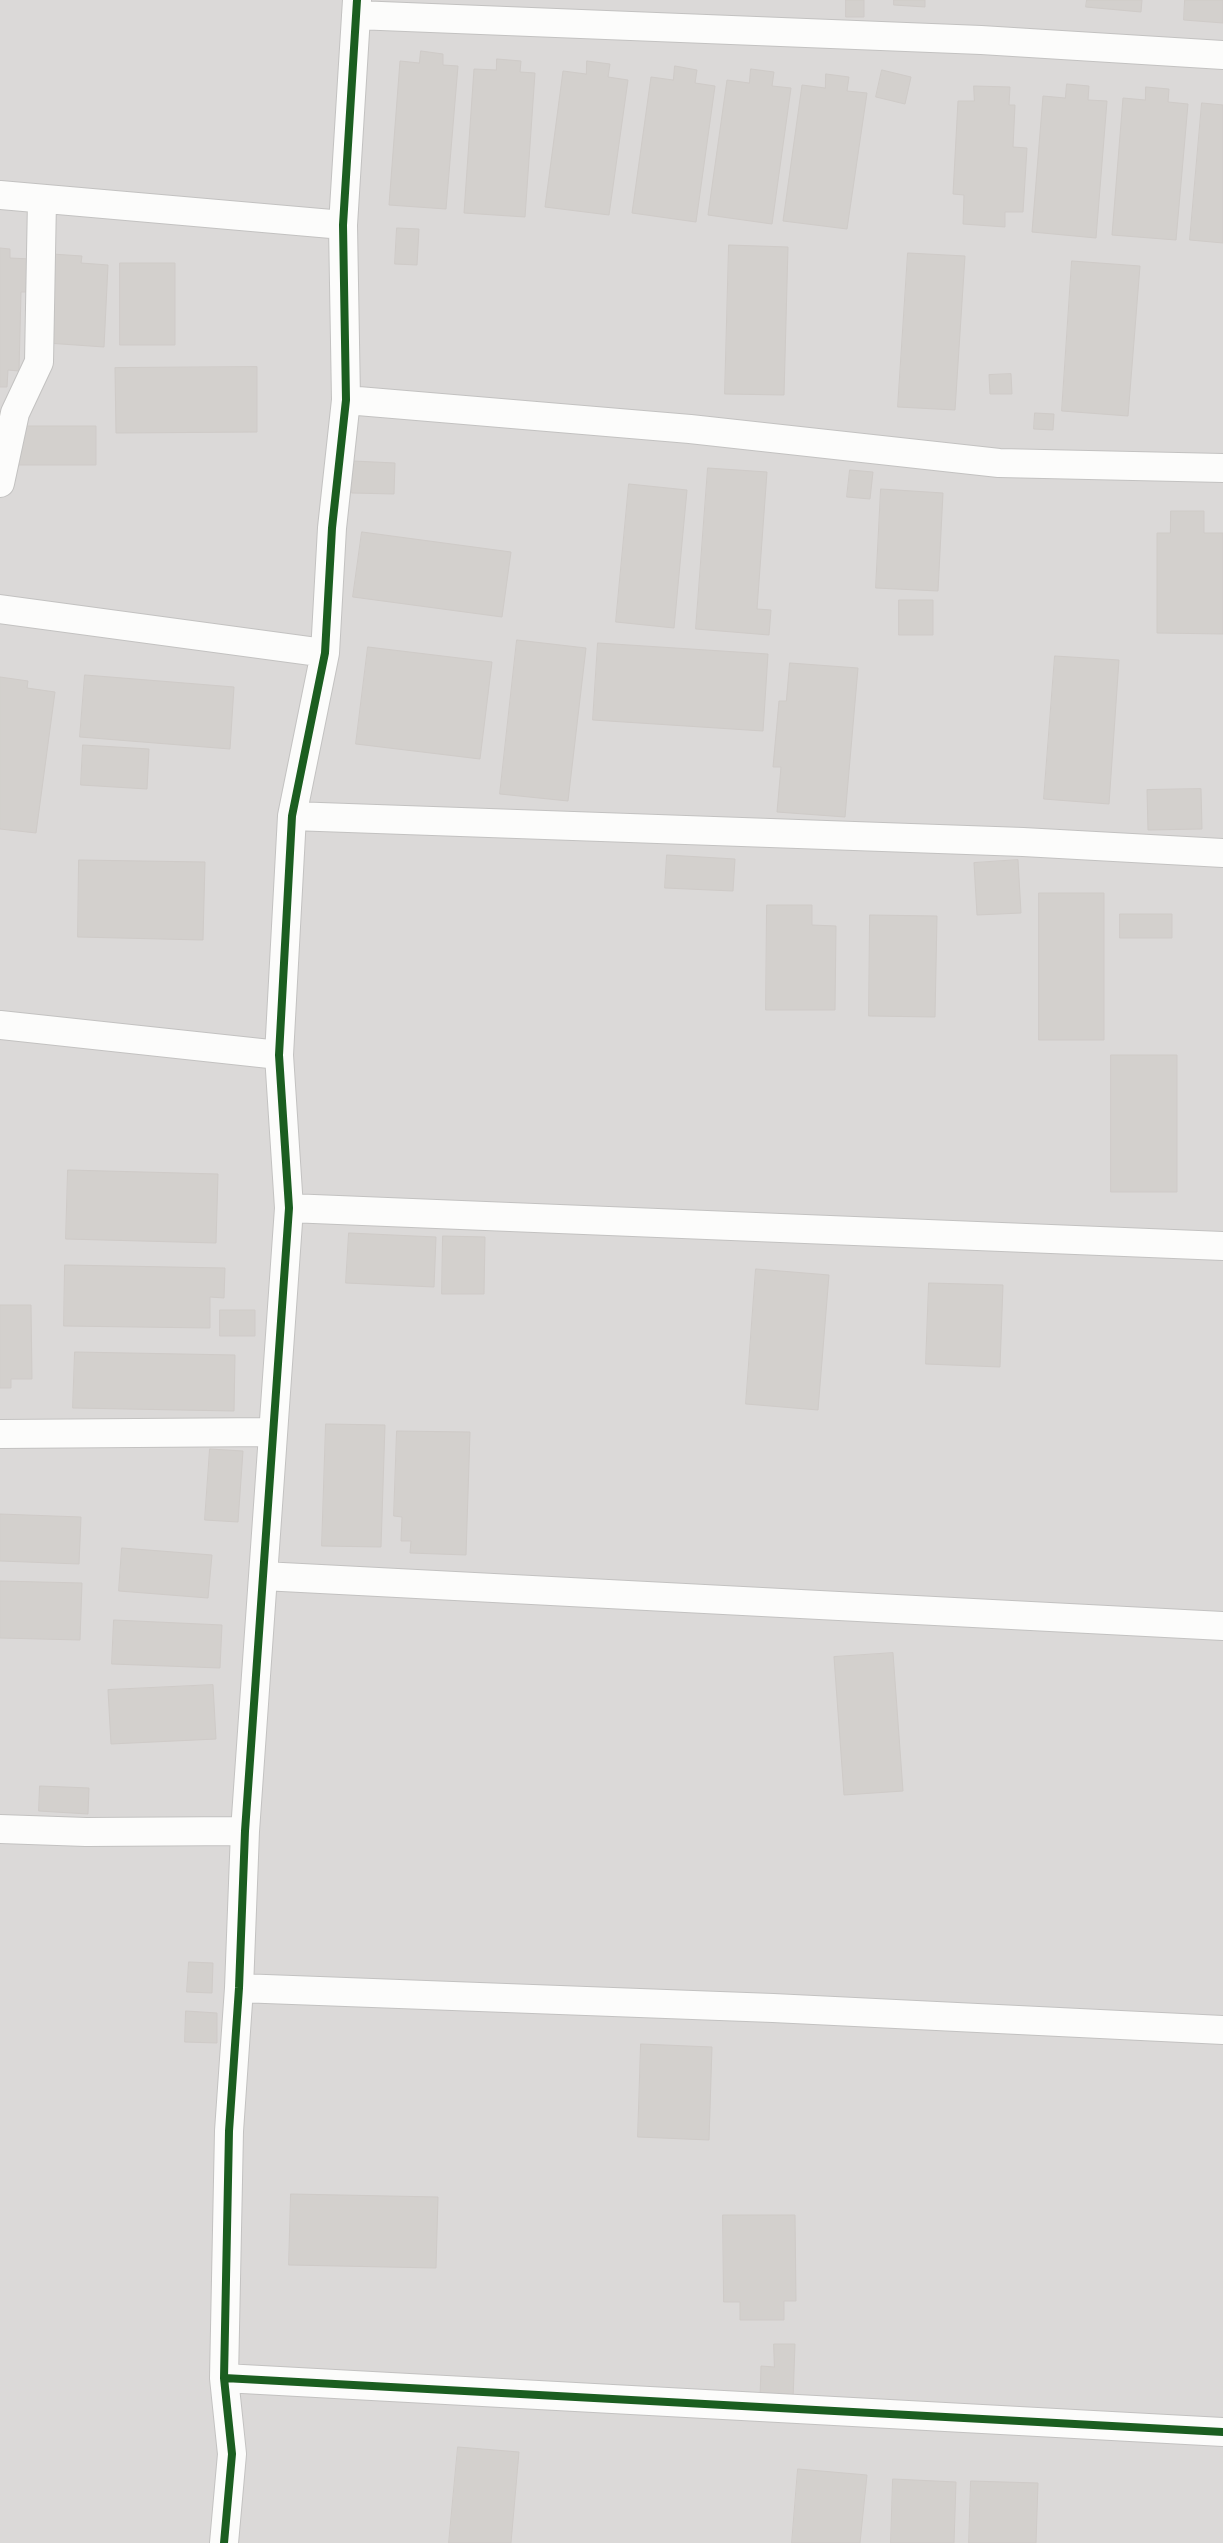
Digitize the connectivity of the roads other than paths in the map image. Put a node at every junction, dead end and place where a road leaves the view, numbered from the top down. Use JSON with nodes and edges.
{"nodes":[{"id":1,"x":356,"y":7,"type":"edge"},
{"id":2,"x":1223,"y":55,"type":"edge"},
{"id":3,"x":0,"y":195,"type":"edge"},
{"id":4,"x":42,"y":200,"type":"junction"},
{"id":5,"x":344,"y":225,"type":"junction"},
{"id":6,"x":346,"y":400,"type":"junction"},
{"id":7,"x":1223,"y":468,"type":"edge"},
{"id":8,"x":0,"y":483,"type":"edge"},
{"id":9,"x":0,"y":609,"type":"edge"},
{"id":10,"x":325,"y":653,"type":"junction"},
{"id":11,"x":292,"y":816,"type":"junction"},
{"id":12,"x":1223,"y":853,"type":"edge"},
{"id":13,"x":0,"y":1025,"type":"edge"},
{"id":14,"x":279,"y":1056,"type":"junction"},
{"id":15,"x":289,"y":1208,"type":"junction"},
{"id":16,"x":1223,"y":1246,"type":"edge"},
{"id":17,"x":273,"y":1432,"type":"junction"},
{"id":18,"x":0,"y":1434,"type":"edge"},
{"id":19,"x":262,"y":1576,"type":"junction"},
{"id":20,"x":1223,"y":1626,"type":"edge"},
{"id":21,"x":0,"y":1829,"type":"edge"},
{"id":22,"x":245,"y":1831,"type":"junction"},
{"id":23,"x":239,"y":1988,"type":"junction"},
{"id":24,"x":1223,"y":2030,"type":"edge"},
{"id":25,"x":224,"y":2378,"type":"junction"},
{"id":26,"x":1223,"y":2432,"type":"edge"},
{"id":27,"x":224,"y":2543,"type":"edge"}],
"edges":[{"from":1,"to":2,"type":"street"},
{"from":1,"to":5,"type":"street"},
{"from":3,"to":4,"type":"street"},
{"from":4,"to":5,"type":"street"},
{"from":4,"to":8,"type":"street"},
{"from":5,"to":6,"type":"street"},
{"from":6,"to":7,"type":"street"},
{"from":6,"to":10,"type":"street"},
{"from":9,"to":10,"type":"street"},
{"from":10,"to":11,"type":"street"},
{"from":11,"to":12,"type":"street"},
{"from":11,"to":14,"type":"street"},
{"from":13,"to":14,"type":"street"},
{"from":14,"to":15,"type":"street"},
{"from":15,"to":16,"type":"street"},
{"from":15,"to":17,"type":"street"},
{"from":17,"to":18,"type":"street"},
{"from":17,"to":19,"type":"street"},
{"from":19,"to":20,"type":"street"},
{"from":19,"to":22,"type":"street"},
{"from":21,"to":22,"type":"street"},
{"from":22,"to":23,"type":"street"},
{"from":23,"to":24,"type":"street"},
{"from":23,"to":25,"type":"street"},
{"from":25,"to":26,"type":"street"},
{"from":25,"to":27,"type":"street"}]}
